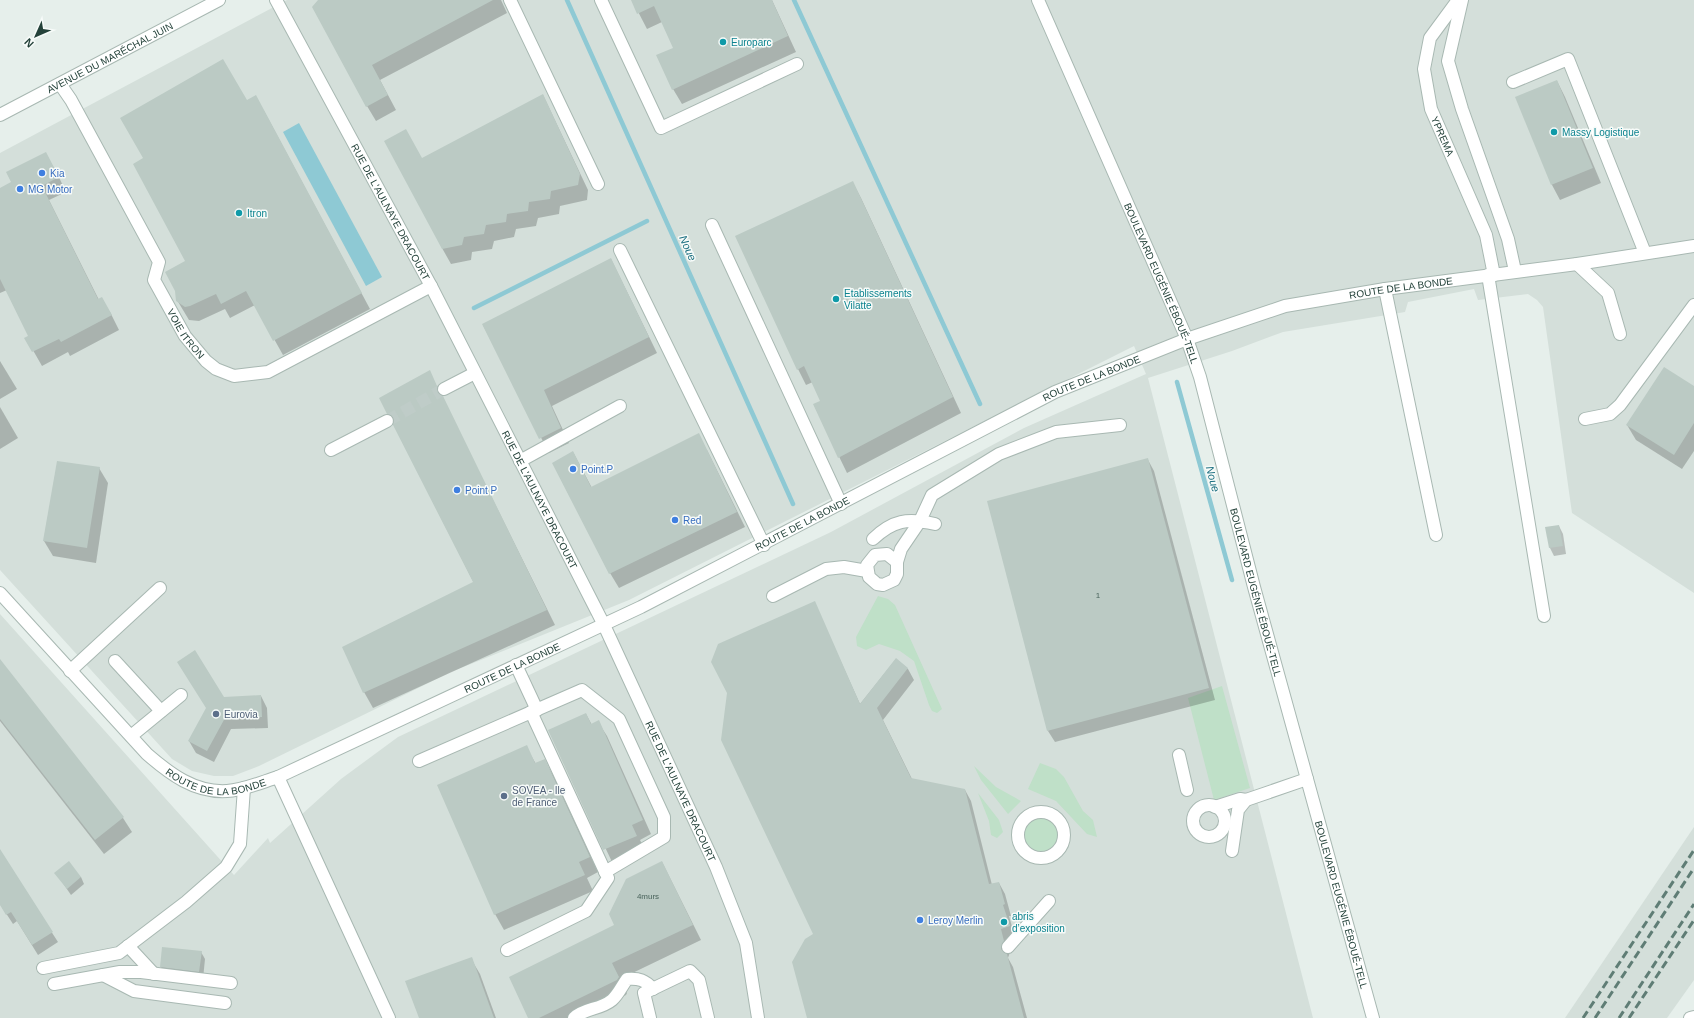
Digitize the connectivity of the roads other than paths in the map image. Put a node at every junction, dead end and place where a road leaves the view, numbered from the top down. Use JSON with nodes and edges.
{"nodes":[{"id":1,"x":219,"y":0,"type":"edge"},
{"id":2,"x":276,"y":0,"type":"edge"},
{"id":3,"x":510,"y":0,"type":"edge"},
{"id":4,"x":601,"y":0,"type":"edge"},
{"id":5,"x":1038,"y":0,"type":"edge"},
{"id":6,"x":1458,"y":0,"type":"edge"},
{"id":7,"x":1462,"y":0,"type":"edge"},
{"id":8,"x":797,"y":64,"type":"dead end"},
{"id":9,"x":1513,"y":82,"type":"dead end"},
{"id":10,"x":60,"y":84,"type":"junction"},
{"id":11,"x":0,"y":115,"type":"edge"},
{"id":12,"x":598,"y":184,"type":"dead end"},
{"id":13,"x":712,"y":226,"type":"dead end"},
{"id":14,"x":1694,"y":246,"type":"edge"},
{"id":15,"x":620,"y":250,"type":"dead end"},
{"id":16,"x":1644,"y":253,"type":"junction"},
{"id":17,"x":1577,"y":264,"type":"junction"},
{"id":18,"x":1515,"y":270,"type":"junction"},
{"id":19,"x":1491,"y":275,"type":"junction"},
{"id":20,"x":431,"y":286,"type":"junction"},
{"id":21,"x":1385,"y":289,"type":"junction"},
{"id":22,"x":1694,"y":305,"type":"edge"},
{"id":23,"x":1620,"y":334,"type":"dead end"},
{"id":24,"x":1187,"y":339,"type":"junction"},
{"id":25,"x":475,"y":373,"type":"junction"},
{"id":26,"x":444,"y":390,"type":"tunnel mouth"},
{"id":27,"x":620,"y":406,"type":"dead end"},
{"id":28,"x":1585,"y":419,"type":"dead end"},
{"id":29,"x":386,"y":421,"type":"tunnel mouth"},
{"id":30,"x":1120,"y":425,"type":"dead end"},
{"id":31,"x":331,"y":450,"type":"dead end"},
{"id":32,"x":520,"y":461,"type":"junction"},
{"id":33,"x":841,"y":504,"type":"junction"},
{"id":34,"x":920,"y":521,"type":"junction"},
{"id":35,"x":935,"y":524,"type":"dead end"},
{"id":36,"x":1436,"y":535,"type":"dead end"},
{"id":37,"x":873,"y":539,"type":"dead end"},
{"id":38,"x":764,"y":545,"type":"junction"},
{"id":39,"x":897,"y":562,"type":"junction"},
{"id":40,"x":867,"y":571,"type":"junction"},
{"id":41,"x":160,"y":588,"type":"dead end"},
{"id":42,"x":0,"y":593,"type":"edge"},
{"id":43,"x":773,"y":596,"type":"dead end"},
{"id":44,"x":1544,"y":616,"type":"dead end"},
{"id":45,"x":604,"y":625,"type":"junction"},
{"id":46,"x":115,"y":661,"type":"dead end"},
{"id":47,"x":516,"y":665,"type":"junction"},
{"id":48,"x":70,"y":671,"type":"junction"},
{"id":49,"x":181,"y":695,"type":"dead end"},
{"id":50,"x":161,"y":711,"type":"junction"},
{"id":51,"x":534,"y":711,"type":"junction"},
{"id":52,"x":131,"y":736,"type":"junction"},
{"id":53,"x":1179,"y":755,"type":"dead end"},
{"id":54,"x":419,"y":761,"type":"dead end"},
{"id":55,"x":278,"y":777,"type":"junction"},
{"id":56,"x":1306,"y":779,"type":"junction"},
{"id":57,"x":244,"y":788,"type":"junction"},
{"id":58,"x":1187,"y":790,"type":"dead end"},
{"id":59,"x":1246,"y":800,"type":"junction"},
{"id":60,"x":1215,"y":806,"type":"dead end"},
{"id":61,"x":1232,"y":850,"type":"dead end"},
{"id":62,"x":605,"y":872,"type":"junction"},
{"id":63,"x":1049,"y":901,"type":"dead end"},
{"id":64,"x":128,"y":946,"type":"junction"},
{"id":65,"x":1008,"y":947,"type":"dead end"},
{"id":66,"x":507,"y":950,"type":"dead end"},
{"id":67,"x":43,"y":968,"type":"dead end"},
{"id":68,"x":154,"y":974,"type":"junction"},
{"id":69,"x":103,"y":975,"type":"junction"},
{"id":70,"x":231,"y":983,"type":"dead end"},
{"id":71,"x":54,"y":984,"type":"dead end"},
{"id":72,"x":653,"y":989,"type":"junction"},
{"id":73,"x":225,"y":1003,"type":"dead end"},
{"id":74,"x":1694,"y":1017,"type":"edge"},
{"id":75,"x":388,"y":1018,"type":"edge"},
{"id":76,"x":574,"y":1018,"type":"edge"},
{"id":77,"x":650,"y":1018,"type":"edge"},
{"id":78,"x":708,"y":1018,"type":"edge"},
{"id":79,"x":758,"y":1018,"type":"edge"},
{"id":80,"x":1373,"y":1018,"type":"edge"},
{"id":81,"x":1690,"y":1018,"type":"edge"}],
"edges":[{"from":1,"to":10,"type":"street","name":"AVENUE DU MARÉCHAL JUIN"},
{"from":2,"to":20,"type":"street","name":"RUE DE L'AULNAYE DRACOURT"},
{"from":3,"to":12,"type":"street"},
{"from":4,"to":8,"type":"street"},
{"from":5,"to":24,"type":"street","name":"BOULEVARD EUGÉNIE ÉBOUÉ-TELL"},
{"from":6,"to":19,"type":"street","name":"YPREMA"},
{"from":7,"to":18,"type":"street"},
{"from":9,"to":16,"type":"street"},
{"from":10,"to":11,"type":"street","name":"AVENUE DU MARÉCHAL JUIN"},
{"from":10,"to":20,"type":"street","name":"VOIE ITRON"},
{"from":13,"to":33,"type":"street"},
{"from":14,"to":16,"type":"street","name":"ROUTE DE LA BONDE"},
{"from":15,"to":38,"type":"street"},
{"from":16,"to":17,"type":"street","name":"ROUTE DE LA BONDE"},
{"from":17,"to":18,"type":"street","name":"ROUTE DE LA BONDE"},
{"from":17,"to":23,"type":"street"},
{"from":18,"to":19,"type":"street","name":"ROUTE DE LA BONDE"},
{"from":19,"to":21,"type":"street","name":"ROUTE DE LA BONDE"},
{"from":19,"to":44,"type":"street","name":"YPREMA"},
{"from":20,"to":25,"type":"street","name":"RUE DE L'AULNAYE DRACOURT"},
{"from":21,"to":24,"type":"street","name":"ROUTE DE LA BONDE"},
{"from":21,"to":36,"type":"street"},
{"from":22,"to":28,"type":"street"},
{"from":24,"to":33,"type":"street","name":"ROUTE DE LA BONDE"},
{"from":24,"to":56,"type":"street","name":"BOULEVARD EUGÉNIE ÉBOUÉ-TELL"},
{"from":25,"to":26,"type":"street"},
{"from":25,"to":32,"type":"street","name":"RUE DE L'AULNAYE DRACOURT"},
{"from":27,"to":32,"type":"street"},
{"from":29,"to":31,"type":"street"},
{"from":30,"to":34,"type":"street"},
{"from":32,"to":45,"type":"street","name":"RUE DE L'AULNAYE DRACOURT"},
{"from":33,"to":38,"type":"street","name":"ROUTE DE LA BONDE"},
{"from":34,"to":35,"type":"street"},
{"from":34,"to":37,"type":"street"},
{"from":34,"to":39,"type":"street"},
{"from":38,"to":45,"type":"street","name":"ROUTE DE LA BONDE"},
{"from":39,"to":40,"type":"street"},
{"from":39,"to":40,"type":"street"},
{"from":40,"to":43,"type":"street"},
{"from":41,"to":48,"type":"street"},
{"from":42,"to":48,"type":"street","name":"ROUTE DE LA BONDE"},
{"from":45,"to":47,"type":"street","name":"ROUTE DE LA BONDE"},
{"from":45,"to":79,"type":"street","name":"RUE DE L'AULNAYE DRACOURT"},
{"from":46,"to":50,"type":"street"},
{"from":47,"to":51,"type":"street"},
{"from":47,"to":55,"type":"street","name":"ROUTE DE LA BONDE"},
{"from":48,"to":52,"type":"street","name":"ROUTE DE LA BONDE"},
{"from":49,"to":50,"type":"street"},
{"from":50,"to":52,"type":"street"},
{"from":51,"to":54,"type":"street"},
{"from":51,"to":62,"type":"street"},
{"from":51,"to":62,"type":"street"},
{"from":52,"to":57,"type":"street","name":"ROUTE DE LA BONDE"},
{"from":53,"to":58,"type":"street"},
{"from":55,"to":57,"type":"street","name":"ROUTE DE LA BONDE"},
{"from":55,"to":75,"type":"street"},
{"from":56,"to":59,"type":"street"},
{"from":56,"to":80,"type":"street","name":"BOULEVARD EUGÉNIE ÉBOUÉ-TELL"},
{"from":57,"to":64,"type":"street"},
{"from":59,"to":60,"type":"street"},
{"from":59,"to":61,"type":"street"},
{"from":62,"to":66,"type":"street"},
{"from":63,"to":65,"type":"street"},
{"from":64,"to":67,"type":"street"},
{"from":64,"to":68,"type":"street"},
{"from":68,"to":69,"type":"street"},
{"from":68,"to":70,"type":"street"},
{"from":69,"to":71,"type":"street"},
{"from":69,"to":73,"type":"street"},
{"from":72,"to":76,"type":"street"},
{"from":72,"to":77,"type":"street"},
{"from":72,"to":78,"type":"street"},
{"from":74,"to":81,"type":"street"}]}
